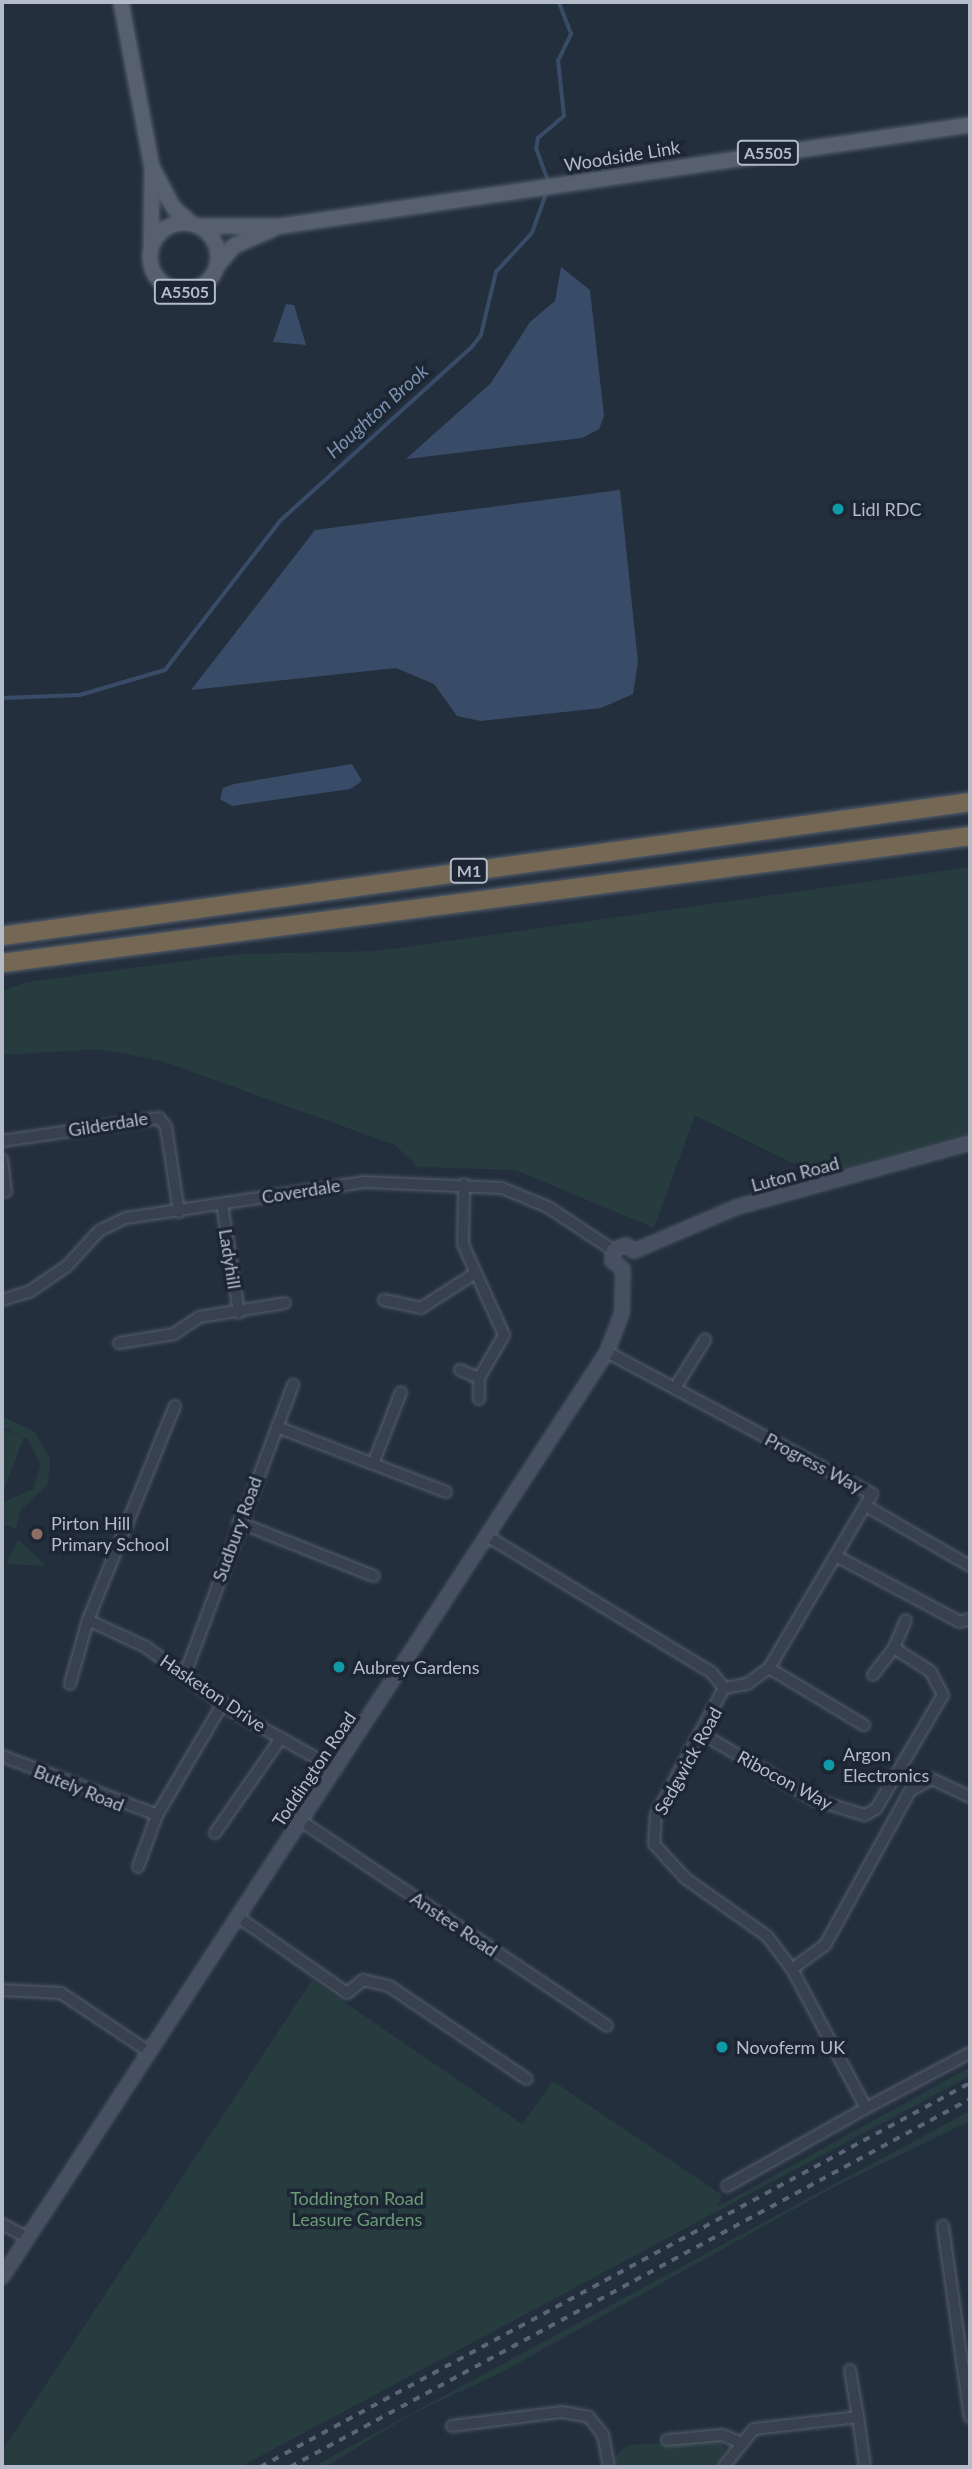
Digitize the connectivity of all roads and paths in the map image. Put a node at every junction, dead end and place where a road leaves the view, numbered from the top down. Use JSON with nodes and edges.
{"nodes":[{"id":1,"x":121,"y":2,"type":"edge"},
{"id":2,"x":970,"y":125,"type":"edge"},
{"id":3,"x":152,"y":167,"type":"junction"},
{"id":4,"x":195,"y":225,"type":"junction"},
{"id":5,"x":281,"y":226,"type":"junction"},
{"id":6,"x":151,"y":248,"type":"junction"},
{"id":7,"x":218,"y":265,"type":"junction"},
{"id":8,"x":970,"y":802,"type":"edge"},
{"id":9,"x":970,"y":836,"type":"edge"},
{"id":10,"x":970,"y":846,"type":"edge"},
{"id":11,"x":799,"y":860,"type":"junction"},
{"id":12,"x":2,"y":936,"type":"edge"},
{"id":13,"x":2,"y":963,"type":"edge"},
{"id":14,"x":2,"y":1141,"type":"edge"},
{"id":15,"x":970,"y":1143,"type":"edge"},
{"id":16,"x":2,"y":1158,"type":"edge"},
{"id":17,"x":464,"y":1185,"type":"junction"},
{"id":18,"x":6,"y":1192,"type":"dead end"},
{"id":19,"x":222,"y":1204,"type":"junction"},
{"id":20,"x":179,"y":1212,"type":"junction"},
{"id":21,"x":613,"y":1250,"type":"junction"},
{"id":22,"x":634,"y":1251,"type":"junction"},
{"id":23,"x":623,"y":1269,"type":"junction"},
{"id":24,"x":474,"y":1274,"type":"junction"},
{"id":25,"x":2,"y":1300,"type":"edge"},
{"id":26,"x":384,"y":1300,"type":"dead end"},
{"id":27,"x":285,"y":1303,"type":"dead end"},
{"id":28,"x":239,"y":1313,"type":"junction"},
{"id":29,"x":705,"y":1340,"type":"dead end"},
{"id":30,"x":119,"y":1343,"type":"dead end"},
{"id":31,"x":607,"y":1352,"type":"junction"},
{"id":32,"x":460,"y":1370,"type":"dead end"},
{"id":33,"x":479,"y":1378,"type":"junction"},
{"id":34,"x":293,"y":1385,"type":"dead end"},
{"id":35,"x":674,"y":1388,"type":"junction"},
{"id":36,"x":401,"y":1392,"type":"dead end"},
{"id":37,"x":479,"y":1399,"type":"dead end"},
{"id":38,"x":175,"y":1406,"type":"dead end"},
{"id":39,"x":277,"y":1426,"type":"junction"},
{"id":40,"x":373,"y":1464,"type":"junction"},
{"id":41,"x":446,"y":1492,"type":"dead end"},
{"id":42,"x":866,"y":1506,"type":"junction"},
{"id":43,"x":238,"y":1522,"type":"junction"},
{"id":44,"x":487,"y":1536,"type":"junction"},
{"id":45,"x":836,"y":1556,"type":"junction"},
{"id":46,"x":970,"y":1566,"type":"edge"},
{"id":47,"x":374,"y":1576,"type":"dead end"},
{"id":48,"x":970,"y":1619,"type":"edge"},
{"id":49,"x":88,"y":1620,"type":"junction"},
{"id":50,"x":906,"y":1620,"type":"dead end"},
{"id":51,"x":894,"y":1648,"type":"junction"},
{"id":52,"x":769,"y":1668,"type":"junction"},
{"id":53,"x":185,"y":1674,"type":"junction"},
{"id":54,"x":873,"y":1675,"type":"dead end"},
{"id":55,"x":70,"y":1684,"type":"dead end"},
{"id":56,"x":724,"y":1688,"type":"junction"},
{"id":57,"x":223,"y":1703,"type":"junction"},
{"id":58,"x":864,"y":1725,"type":"dead end"},
{"id":59,"x":704,"y":1735,"type":"junction"},
{"id":60,"x":281,"y":1738,"type":"junction"},
{"id":61,"x":2,"y":1756,"type":"edge"},
{"id":62,"x":336,"y":1769,"type":"junction"},
{"id":63,"x":970,"y":1797,"type":"edge"},
{"id":64,"x":156,"y":1815,"type":"junction"},
{"id":65,"x":301,"y":1821,"type":"junction"},
{"id":66,"x":215,"y":1833,"type":"dead end"},
{"id":67,"x":138,"y":1867,"type":"dead end"},
{"id":68,"x":237,"y":1917,"type":"junction"},
{"id":69,"x":792,"y":1969,"type":"junction"},
{"id":70,"x":2,"y":1990,"type":"edge"},
{"id":71,"x":607,"y":2026,"type":"dead end"},
{"id":72,"x":149,"y":2052,"type":"junction"},
{"id":73,"x":970,"y":2053,"type":"edge"},
{"id":74,"x":527,"y":2079,"type":"dead end"},
{"id":75,"x":866,"y":2108,"type":"junction"},
{"id":76,"x":727,"y":2186,"type":"dead end"},
{"id":77,"x":2,"y":2224,"type":"edge"},
{"id":78,"x":943,"y":2225,"type":"dead end"},
{"id":79,"x":28,"y":2238,"type":"junction"},
{"id":80,"x":2,"y":2277,"type":"edge"},
{"id":81,"x":850,"y":2370,"type":"dead end"},
{"id":82,"x":858,"y":2417,"type":"junction"},
{"id":83,"x":970,"y":2417,"type":"edge"},
{"id":84,"x":452,"y":2426,"type":"dead end"},
{"id":85,"x":667,"y":2440,"type":"dead end"},
{"id":86,"x":739,"y":2442,"type":"junction"},
{"id":87,"x":609,"y":2467,"type":"edge"},
{"id":88,"x":723,"y":2467,"type":"edge"},
{"id":89,"x":865,"y":2467,"type":"edge"}],
"edges":[{"from":1,"to":3,"type":"main road","number":"A5505"},
{"from":2,"to":5,"type":"main road","name":"Woodside Link","number":"A5505"},
{"from":3,"to":4,"type":"main road","number":"A5505"},
{"from":3,"to":6,"type":"main road","number":"A5505"},
{"from":4,"to":5,"type":"main road","name":"Woodside Link","number":"A5505"},
{"from":4,"to":6,"type":"main road","number":"A5505"},
{"from":4,"to":7,"type":"main road","number":"A5505"},
{"from":5,"to":7,"type":"main road","name":"Woodside Link","number":"A5505"},
{"from":6,"to":7,"type":"main road","number":"A5505"},
{"from":8,"to":12,"type":"highway","number":"M1"},
{"from":9,"to":11,"type":"highway","number":"M1"},
{"from":10,"to":11,"type":"highway"},
{"from":11,"to":13,"type":"highway","number":"M1"},
{"from":14,"to":20,"type":"street","name":"Gilderdale"},
{"from":15,"to":22,"type":"main road","name":"Luton Road"},
{"from":16,"to":18,"type":"street"},
{"from":17,"to":19,"type":"street","name":"Coverdale"},
{"from":17,"to":21,"type":"street","name":"Coverdale"},
{"from":17,"to":24,"type":"street"},
{"from":19,"to":20,"type":"street","name":"Coverdale"},
{"from":19,"to":28,"type":"street","name":"Ladyhill"},
{"from":20,"to":25,"type":"street","name":"Coverdale"},
{"from":21,"to":22,"type":"main road"},
{"from":21,"to":23,"type":"main road"},
{"from":22,"to":23,"type":"main road"},
{"from":23,"to":31,"type":"main road","name":"Toddington Road"},
{"from":24,"to":26,"type":"street"},
{"from":24,"to":33,"type":"street"},
{"from":27,"to":28,"type":"street","name":"Ladyhill"},
{"from":28,"to":30,"type":"street","name":"Ladyhill"},
{"from":29,"to":35,"type":"street"},
{"from":31,"to":35,"type":"street","name":"Progress Way"},
{"from":31,"to":44,"type":"main road","name":"Toddington Road"},
{"from":32,"to":33,"type":"street"},
{"from":33,"to":37,"type":"street"},
{"from":34,"to":39,"type":"street","name":"Sudbury Road"},
{"from":35,"to":42,"type":"street","name":"Progress Way"},
{"from":36,"to":40,"type":"street"},
{"from":38,"to":49,"type":"street"},
{"from":39,"to":40,"type":"street"},
{"from":39,"to":43,"type":"street","name":"Sudbury Road"},
{"from":40,"to":41,"type":"street"},
{"from":42,"to":45,"type":"street","name":"Progress Way"},
{"from":42,"to":46,"type":"street"},
{"from":43,"to":47,"type":"street"},
{"from":43,"to":53,"type":"street","name":"Sudbury Road"},
{"from":44,"to":56,"type":"street","name":"Sedgwick Road"},
{"from":44,"to":62,"type":"main road","name":"Toddington Road"},
{"from":45,"to":48,"type":"street"},
{"from":45,"to":52,"type":"street","name":"Progress Way"},
{"from":49,"to":53,"type":"street","name":"Hasketon Drive"},
{"from":49,"to":55,"type":"street"},
{"from":50,"to":51,"type":"street"},
{"from":51,"to":54,"type":"street"},
{"from":51,"to":59,"type":"street","name":"Ribocon Way"},
{"from":52,"to":56,"type":"street","name":"Progress Way"},
{"from":52,"to":58,"type":"street"},
{"from":53,"to":57,"type":"street","name":"Hasketon Drive"},
{"from":56,"to":59,"type":"street","name":"Sedgwick Road"},
{"from":57,"to":60,"type":"street","name":"Hasketon Drive"},
{"from":57,"to":64,"type":"street"},
{"from":59,"to":69,"type":"street","name":"Sedgwick Road"},
{"from":60,"to":62,"type":"street","name":"Hasketon Drive"},
{"from":60,"to":66,"type":"street"},
{"from":61,"to":64,"type":"street","name":"Butely Road"},
{"from":62,"to":65,"type":"main road","name":"Toddington Road"},
{"from":63,"to":69,"type":"street"},
{"from":64,"to":67,"type":"street"},
{"from":65,"to":68,"type":"main road","name":"Toddington Road"},
{"from":65,"to":71,"type":"street","name":"Anstee Road"},
{"from":68,"to":72,"type":"main road","name":"Toddington Road"},
{"from":68,"to":74,"type":"street"},
{"from":69,"to":75,"type":"street","name":"Sedgwick Road"},
{"from":70,"to":72,"type":"street"},
{"from":72,"to":79,"type":"main road","name":"Toddington Road"},
{"from":73,"to":75,"type":"street"},
{"from":75,"to":76,"type":"street"},
{"from":77,"to":79,"type":"street"},
{"from":78,"to":83,"type":"street"},
{"from":79,"to":80,"type":"main road","name":"Toddington Road"},
{"from":81,"to":82,"type":"street"},
{"from":82,"to":86,"type":"street"},
{"from":82,"to":89,"type":"street"},
{"from":84,"to":87,"type":"street"},
{"from":85,"to":86,"type":"street"},
{"from":86,"to":88,"type":"street"}]}
